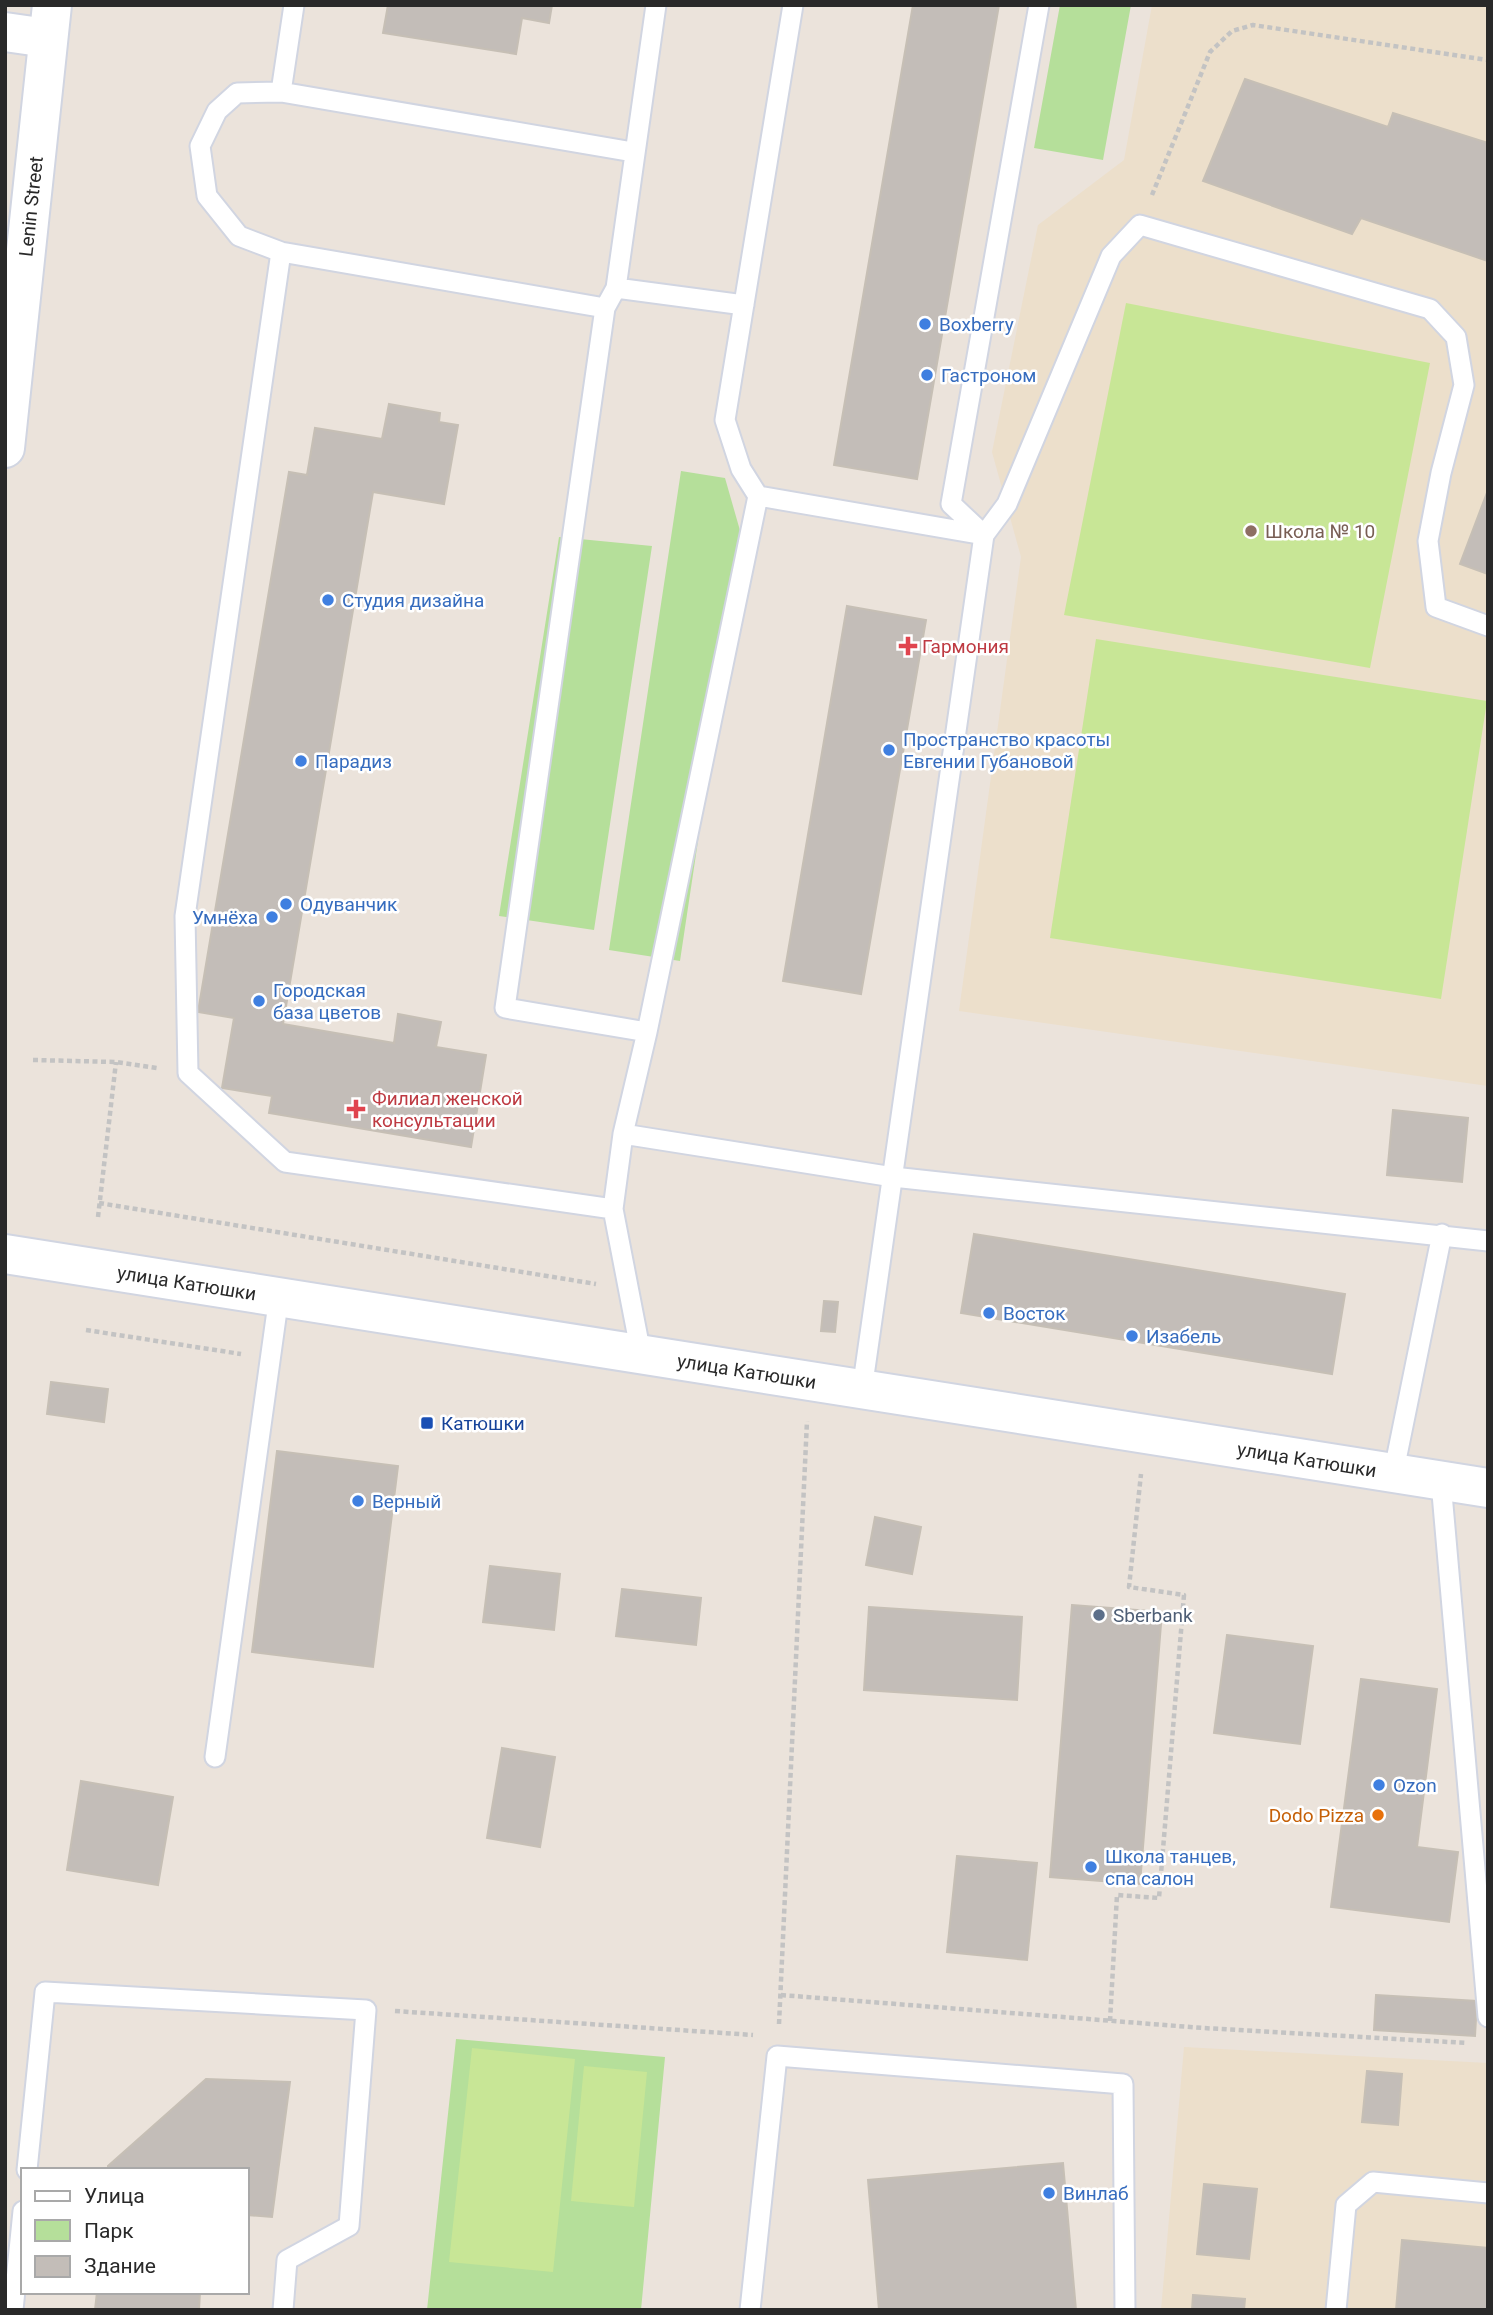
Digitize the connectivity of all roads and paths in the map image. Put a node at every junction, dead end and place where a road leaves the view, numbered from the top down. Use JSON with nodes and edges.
{"nodes":[{"id":1,"x":294,"y":5,"type":"edge"},
{"id":2,"x":656,"y":5,"type":"edge"},
{"id":3,"x":793,"y":5,"type":"edge"},
{"id":4,"x":1039,"y":5,"type":"edge"},
{"id":5,"x":50,"y":22,"type":"edge"},
{"id":6,"x":5,"y":32,"type":"edge"},
{"id":7,"x":1488,"y":60,"type":"edge"},
{"id":8,"x":281,"y":92,"type":"junction"},
{"id":9,"x":633,"y":152,"type":"junction"},
{"id":10,"x":1140,"y":225,"type":"junction"},
{"id":11,"x":281,"y":252,"type":"junction"},
{"id":12,"x":616,"y":288,"type":"junction"},
{"id":13,"x":744,"y":305,"type":"junction"},
{"id":14,"x":605,"y":308,"type":"junction"},
{"id":15,"x":5,"y":448,"type":"edge"},
{"id":16,"x":758,"y":496,"type":"junction"},
{"id":17,"x":984,"y":535,"type":"junction"},
{"id":18,"x":1488,"y":626,"type":"edge"},
{"id":19,"x":647,"y":1032,"type":"junction"},
{"id":20,"x":33,"y":1060,"type":"dead end"},
{"id":21,"x":116,"y":1062,"type":"junction"},
{"id":22,"x":188,"y":1073,"type":"junction"},
{"id":23,"x":624,"y":1134,"type":"junction"},
{"id":24,"x":893,"y":1177,"type":"junction"},
{"id":25,"x":99,"y":1203,"type":"junction"},
{"id":26,"x":613,"y":1209,"type":"junction"},
{"id":27,"x":98,"y":1217,"type":"dead end"},
{"id":28,"x":1442,"y":1234,"type":"junction"},
{"id":29,"x":1488,"y":1241,"type":"edge"},
{"id":30,"x":5,"y":1254,"type":"edge"},
{"id":31,"x":628,"y":1289,"type":"junction"},
{"id":32,"x":279,"y":1296,"type":"junction"},
{"id":33,"x":86,"y":1330,"type":"dead end"},
{"id":34,"x":641,"y":1354,"type":"junction"},
{"id":35,"x":270,"y":1358,"type":"junction"},
{"id":36,"x":809,"y":1381,"type":"junction"},
{"id":37,"x":862,"y":1390,"type":"junction"},
{"id":38,"x":1146,"y":1435,"type":"junction"},
{"id":39,"x":1393,"y":1475,"type":"junction"},
{"id":40,"x":1441,"y":1482,"type":"junction"},
{"id":41,"x":1488,"y":1488,"type":"edge"},
{"id":42,"x":215,"y":1757,"type":"dead end"},
{"id":43,"x":780,"y":1995,"type":"junction"},
{"id":44,"x":366,"y":2010,"type":"junction"},
{"id":45,"x":1488,"y":2017,"type":"edge"},
{"id":46,"x":1110,"y":2021,"type":"junction"},
{"id":47,"x":1474,"y":2044,"type":"dead end"},
{"id":48,"x":778,"y":2046,"type":"junction"},
{"id":49,"x":27,"y":2168,"type":"edge"},
{"id":50,"x":1488,"y":2193,"type":"edge"},
{"id":51,"x":21,"y":2231,"type":"edge"},
{"id":52,"x":13,"y":2310,"type":"edge"},
{"id":53,"x":283,"y":2310,"type":"edge"},
{"id":54,"x":750,"y":2310,"type":"edge"},
{"id":55,"x":1125,"y":2310,"type":"edge"},
{"id":56,"x":1336,"y":2310,"type":"edge"}],
"edges":[{"from":1,"to":8,"type":"lane"},
{"from":2,"to":9,"type":"lane"},
{"from":3,"to":13,"type":"lane"},
{"from":4,"to":17,"type":"lane"},
{"from":5,"to":6,"type":"street"},
{"from":5,"to":15,"type":"street","name":"Lenin Street"},
{"from":7,"to":10,"type":"path"},
{"from":8,"to":9,"type":"lane"},
{"from":8,"to":11,"type":"lane"},
{"from":9,"to":12,"type":"lane"},
{"from":10,"to":17,"type":"lane"},
{"from":10,"to":18,"type":"lane"},
{"from":11,"to":14,"type":"lane"},
{"from":11,"to":22,"type":"lane"},
{"from":12,"to":13,"type":"lane"},
{"from":12,"to":14,"type":"lane"},
{"from":13,"to":16,"type":"lane"},
{"from":14,"to":19,"type":"lane"},
{"from":16,"to":17,"type":"lane"},
{"from":16,"to":19,"type":"lane"},
{"from":17,"to":24,"type":"lane"},
{"from":19,"to":23,"type":"lane"},
{"from":20,"to":21,"type":"path"},
{"from":21,"to":22,"type":"path"},
{"from":21,"to":25,"type":"path"},
{"from":22,"to":26,"type":"lane"},
{"from":23,"to":24,"type":"lane"},
{"from":23,"to":26,"type":"lane"},
{"from":24,"to":28,"type":"lane"},
{"from":24,"to":37,"type":"lane"},
{"from":25,"to":27,"type":"path"},
{"from":25,"to":31,"type":"path"},
{"from":26,"to":31,"type":"lane"},
{"from":28,"to":29,"type":"lane"},
{"from":28,"to":39,"type":"lane"},
{"from":30,"to":32,"type":"street","name":"улица Катюшки"},
{"from":31,"to":34,"type":"lane"},
{"from":32,"to":34,"type":"street","name":"улица Катюшки"},
{"from":32,"to":35,"type":"lane"},
{"from":33,"to":35,"type":"path"},
{"from":34,"to":36,"type":"street","name":"улица Катюшки"},
{"from":35,"to":42,"type":"lane"},
{"from":36,"to":37,"type":"street","name":"улица Катюшки"},
{"from":36,"to":43,"type":"path"},
{"from":37,"to":38,"type":"street","name":"улица Катюшки"},
{"from":38,"to":39,"type":"street","name":"улица Катюшки"},
{"from":38,"to":46,"type":"path"},
{"from":39,"to":40,"type":"street","name":"улица Катюшки"},
{"from":40,"to":41,"type":"street","name":"улица Катюшки"},
{"from":40,"to":45,"type":"lane"},
{"from":43,"to":46,"type":"path"},
{"from":43,"to":48,"type":"path"},
{"from":44,"to":48,"type":"path"},
{"from":44,"to":49,"type":"lane"},
{"from":44,"to":53,"type":"lane"},
{"from":46,"to":47,"type":"path"},
{"from":48,"to":54,"type":"lane"},
{"from":48,"to":55,"type":"lane"},
{"from":50,"to":56,"type":"lane"},
{"from":51,"to":52,"type":"lane"}]}
